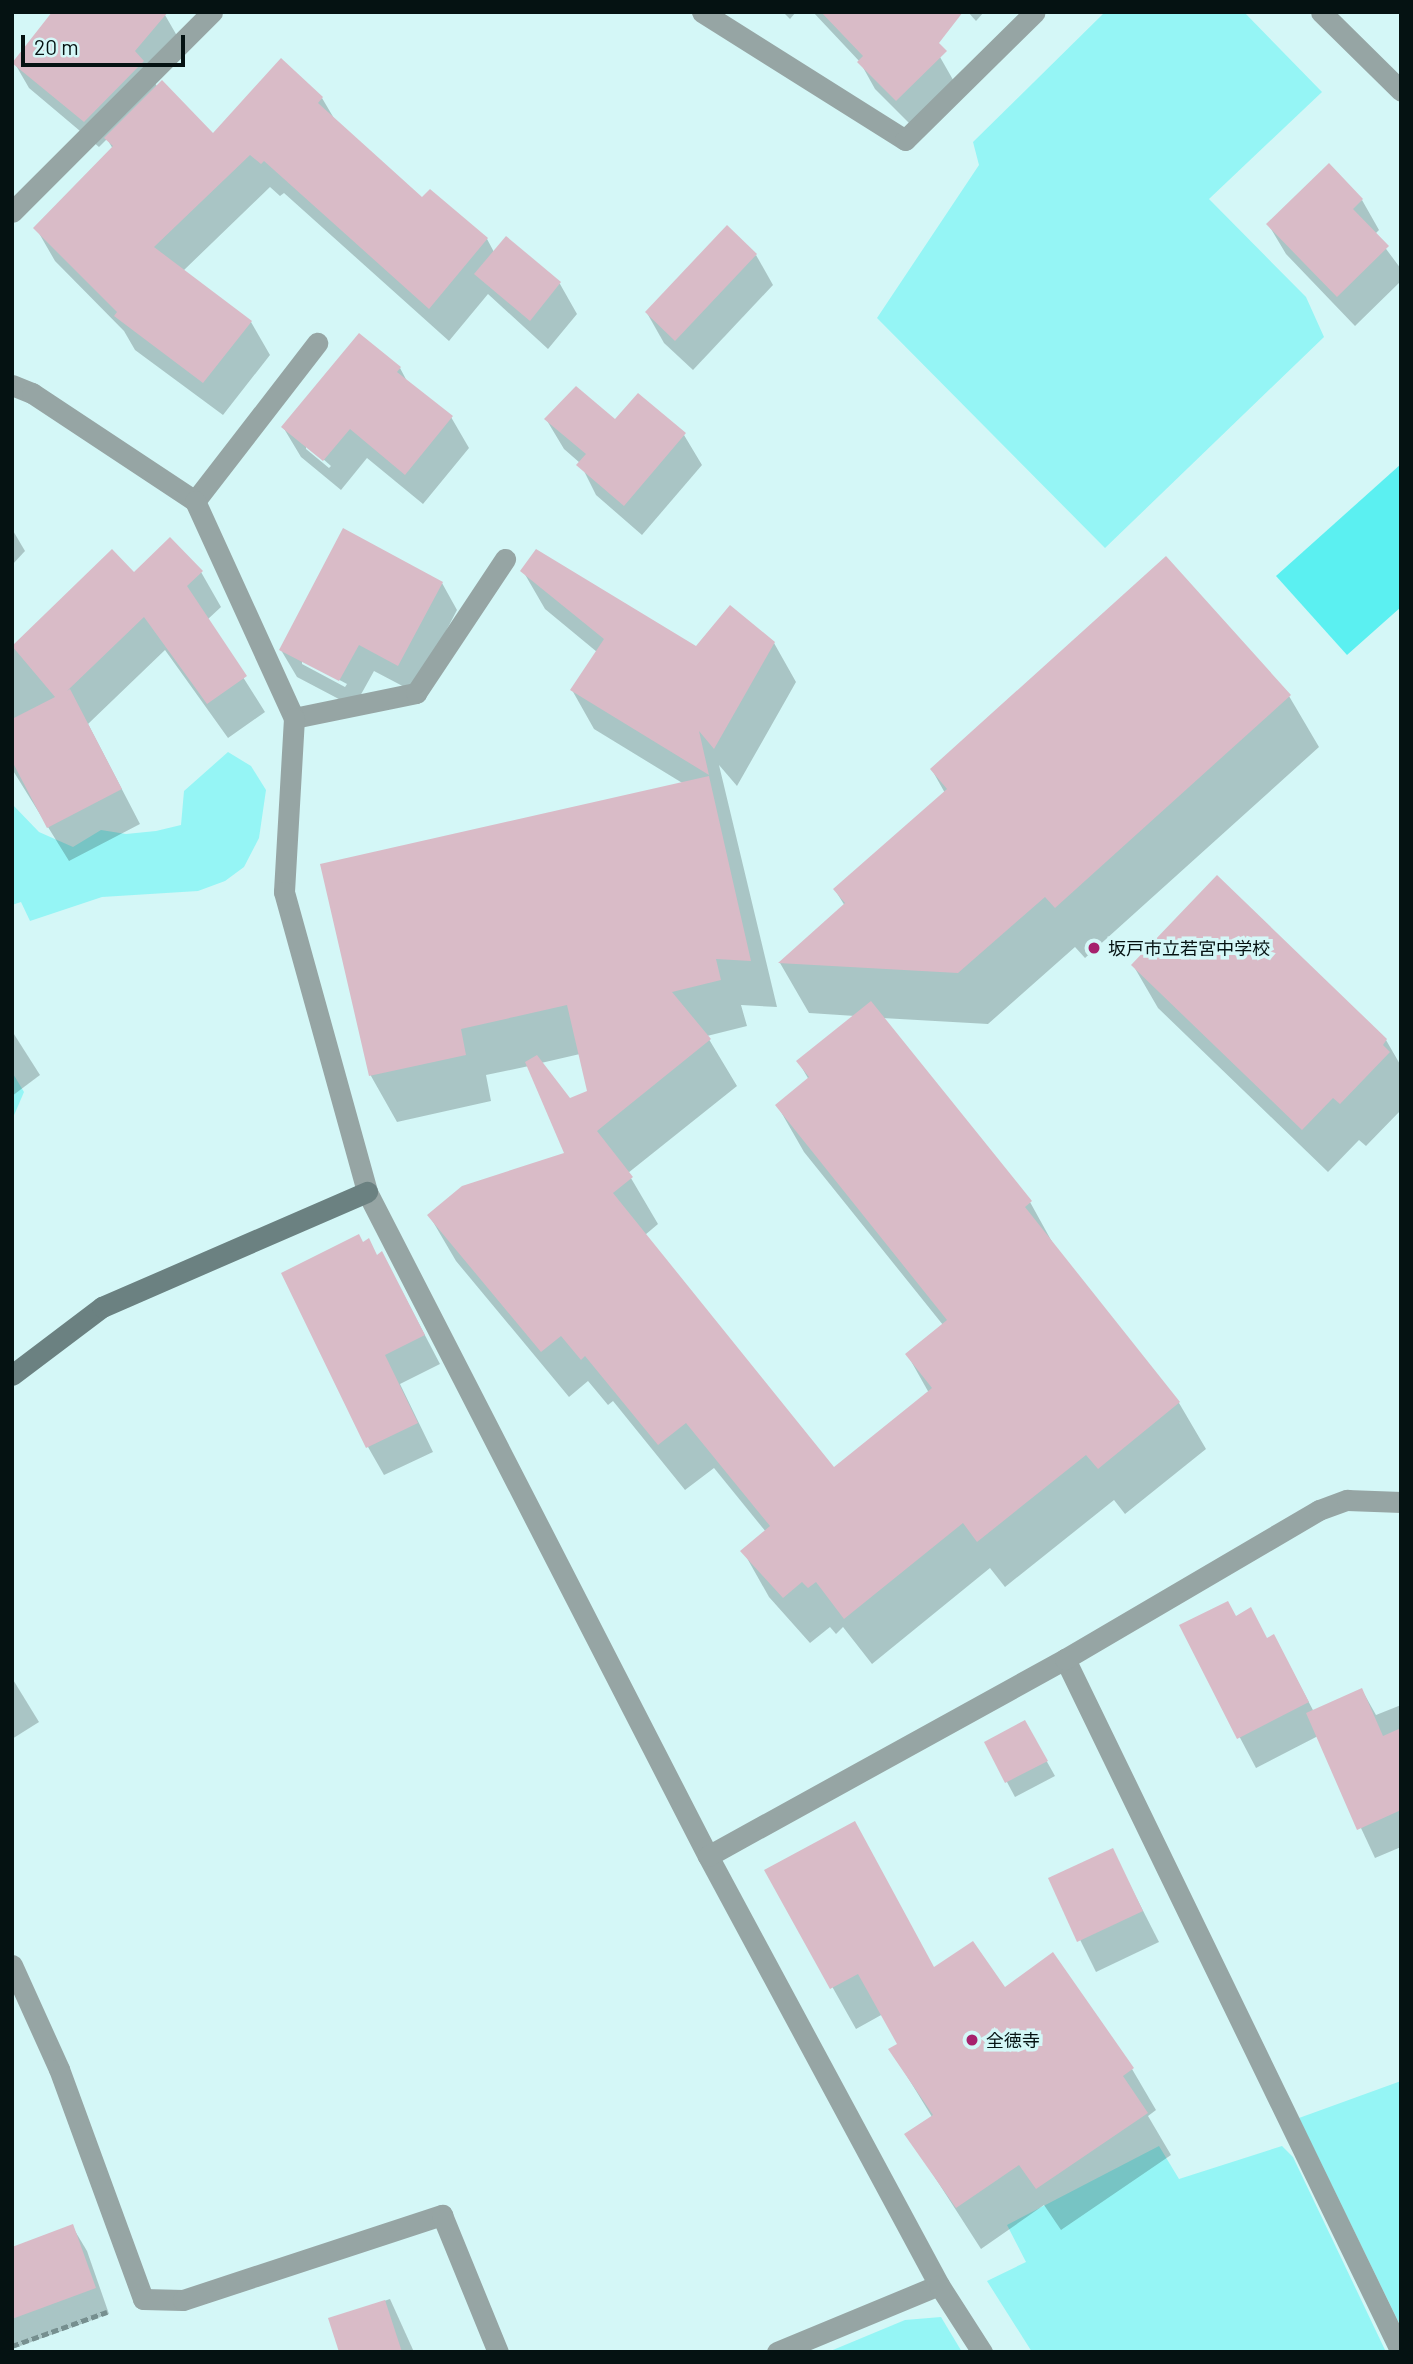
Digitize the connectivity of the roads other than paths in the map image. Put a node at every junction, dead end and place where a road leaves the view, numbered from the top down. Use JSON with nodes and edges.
{"nodes":[{"id":1,"x":212,"y":12,"type":"edge"},
{"id":2,"x":702,"y":12,"type":"edge"},
{"id":3,"x":1035,"y":12,"type":"edge"},
{"id":4,"x":1321,"y":12,"type":"edge"},
{"id":5,"x":1401,"y":91,"type":"edge"},
{"id":6,"x":12,"y":212,"type":"edge"},
{"id":7,"x":317,"y":343,"type":"dead end"},
{"id":8,"x":12,"y":385,"type":"edge"},
{"id":9,"x":195,"y":501,"type":"junction"},
{"id":10,"x":505,"y":559,"type":"dead end"},
{"id":11,"x":294,"y":718,"type":"junction"},
{"id":12,"x":367,"y":1192,"type":"junction"},
{"id":13,"x":12,"y":1375,"type":"edge"},
{"id":14,"x":1401,"y":1502,"type":"edge"},
{"id":15,"x":1065,"y":1659,"type":"junction"},
{"id":16,"x":708,"y":1856,"type":"junction"},
{"id":17,"x":12,"y":1965,"type":"edge"},
{"id":18,"x":939,"y":2285,"type":"junction"},
{"id":19,"x":498,"y":2352,"type":"edge"},
{"id":20,"x":777,"y":2352,"type":"edge"},
{"id":21,"x":982,"y":2352,"type":"edge"},
{"id":22,"x":1401,"y":2352,"type":"edge"}],
"edges":[{"from":1,"to":6,"type":"street"},
{"from":2,"to":3,"type":"street"},
{"from":4,"to":5,"type":"street"},
{"from":7,"to":9,"type":"street"},
{"from":8,"to":9,"type":"street"},
{"from":9,"to":11,"type":"street"},
{"from":10,"to":11,"type":"street"},
{"from":11,"to":12,"type":"street"},
{"from":12,"to":13,"type":"street"},
{"from":12,"to":16,"type":"street"},
{"from":14,"to":15,"type":"street"},
{"from":15,"to":16,"type":"street"},
{"from":15,"to":22,"type":"street"},
{"from":16,"to":18,"type":"street"},
{"from":17,"to":19,"type":"street"},
{"from":18,"to":20,"type":"street"},
{"from":18,"to":21,"type":"street"}]}
